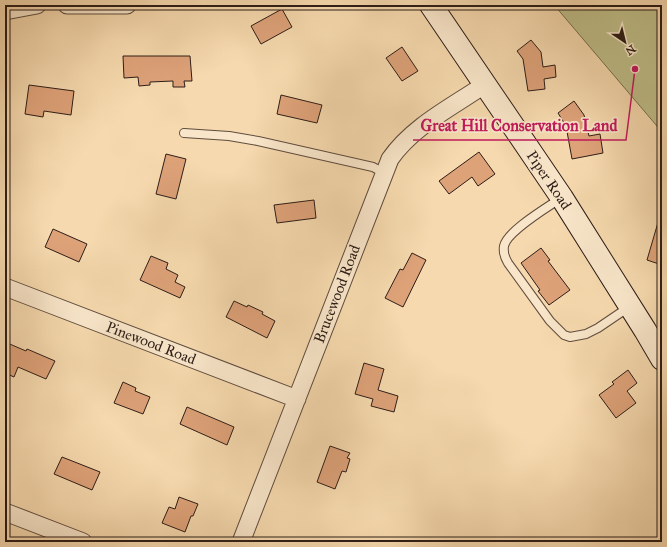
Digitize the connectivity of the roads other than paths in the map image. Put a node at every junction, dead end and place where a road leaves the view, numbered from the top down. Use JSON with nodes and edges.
{"nodes":[{"id":1,"x":37,"y":5,"type":"edge"},
{"id":2,"x":67,"y":5,"type":"edge"},
{"id":3,"x":127,"y":5,"type":"edge"},
{"id":4,"x":431,"y":5,"type":"edge"},
{"id":5,"x":5,"y":11,"type":"edge"},
{"id":6,"x":484,"y":85,"type":"junction"},
{"id":7,"x":184,"y":133,"type":"dead end"},
{"id":8,"x":384,"y":173,"type":"junction"},
{"id":9,"x":562,"y":198,"type":"junction"},
{"id":10,"x":5,"y":287,"type":"edge"},
{"id":11,"x":630,"y":306,"type":"junction"},
{"id":12,"x":662,"y":359,"type":"edge"},
{"id":13,"x":297,"y":399,"type":"junction"},
{"id":14,"x":5,"y":512,"type":"edge"},
{"id":15,"x":83,"y":542,"type":"edge"},
{"id":16,"x":241,"y":542,"type":"edge"}],
"edges":[{"from":1,"to":5,"type":"street"},
{"from":2,"to":3,"type":"street"},
{"from":4,"to":6,"type":"street","name":"Piper Road"},
{"from":6,"to":8,"type":"street","name":"Brucewood Road"},
{"from":6,"to":9,"type":"street","name":"Piper Road"},
{"from":7,"to":8,"type":"lane"},
{"from":8,"to":13,"type":"street","name":"Brucewood Road"},
{"from":9,"to":11,"type":"street","name":"Piper Road"},
{"from":9,"to":11,"type":"lane"},
{"from":10,"to":13,"type":"street","name":"Pinewood Road"},
{"from":11,"to":12,"type":"street","name":"Piper Road"},
{"from":13,"to":16,"type":"street","name":"Brucewood Road"},
{"from":14,"to":15,"type":"street"}]}
